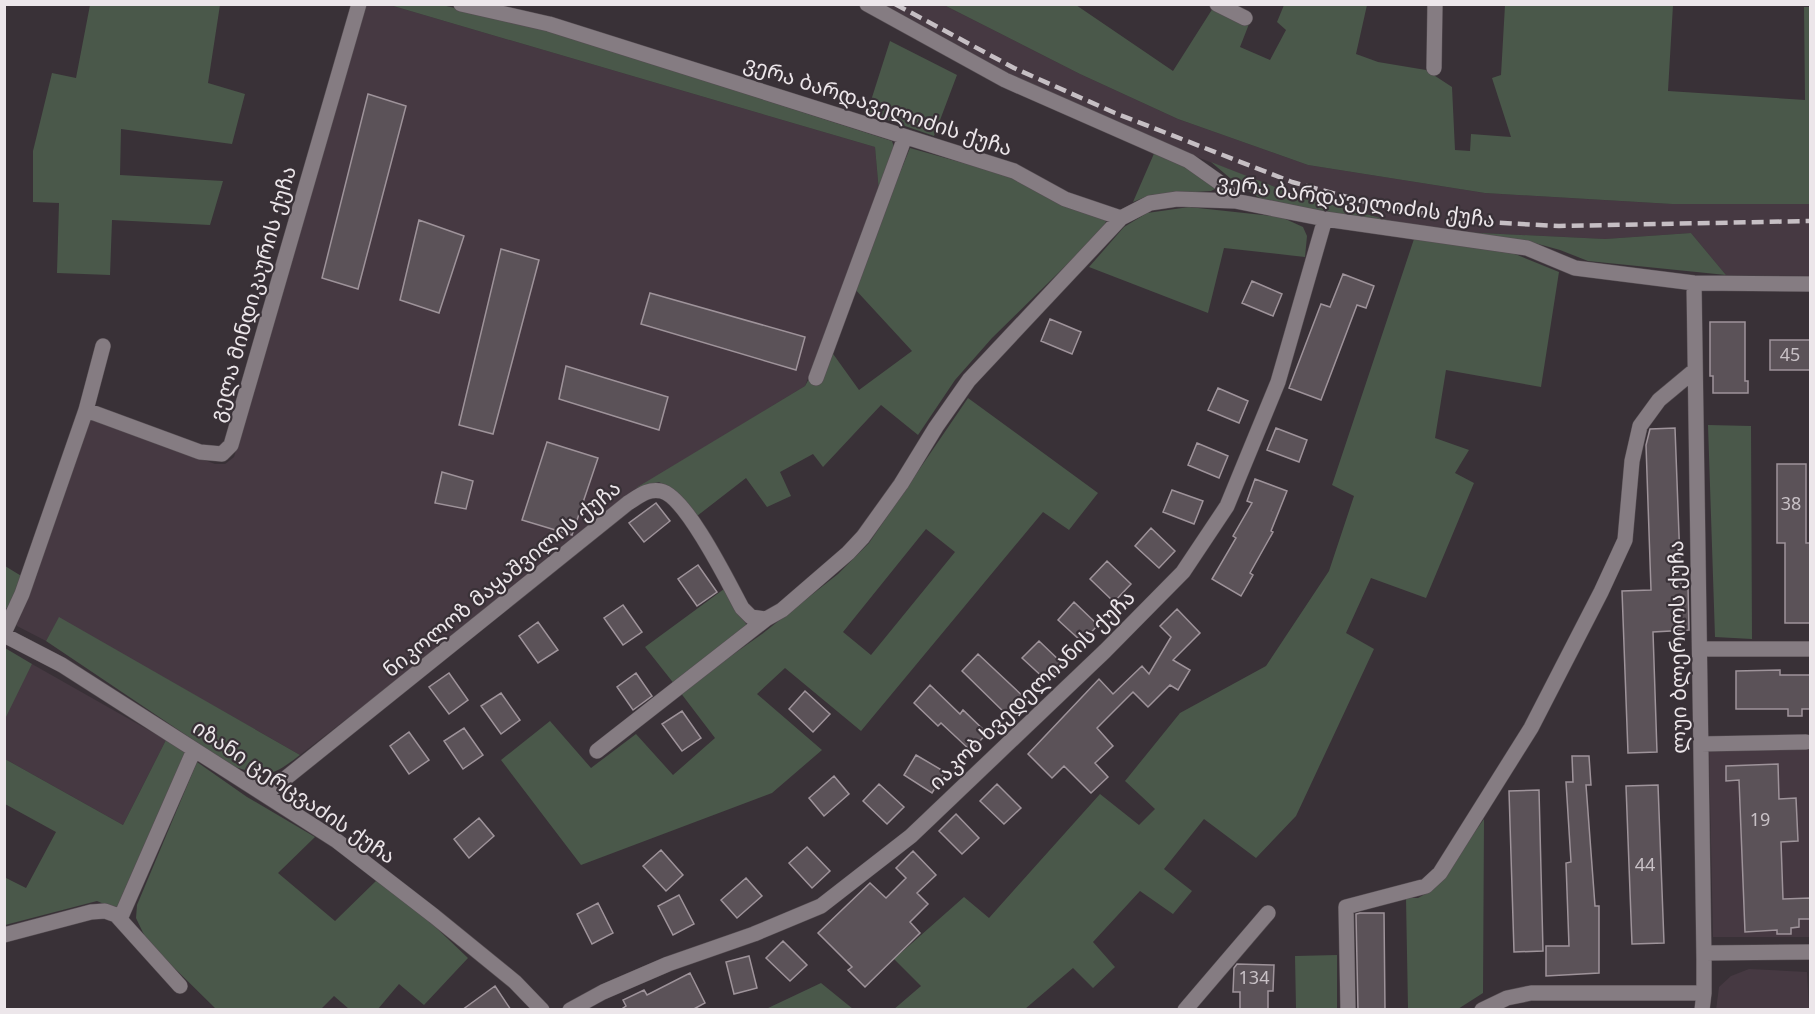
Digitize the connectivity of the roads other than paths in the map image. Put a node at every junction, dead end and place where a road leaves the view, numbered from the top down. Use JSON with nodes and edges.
{"nodes":[{"id":1,"x":359,"y":4,"type":"edge"},
{"id":2,"x":461,"y":4,"type":"edge"},
{"id":3,"x":867,"y":4,"type":"edge"},
{"id":4,"x":1217,"y":4,"type":"edge"},
{"id":5,"x":1435,"y":4,"type":"edge"},
{"id":6,"x":1245,"y":18,"type":"dead end"},
{"id":7,"x":1434,"y":68,"type":"dead end"},
{"id":8,"x":905,"y":137,"type":"junction"},
{"id":9,"x":1235,"y":201,"type":"junction"},
{"id":10,"x":1121,"y":218,"type":"junction"},
{"id":11,"x":1325,"y":219,"type":"junction"},
{"id":12,"x":1694,"y":283,"type":"junction"},
{"id":13,"x":1810,"y":284,"type":"edge"},
{"id":14,"x":103,"y":346,"type":"dead end"},
{"id":15,"x":1695,"y":369,"type":"junction"},
{"id":16,"x":816,"y":378,"type":"dead end"},
{"id":17,"x":86,"y":410,"type":"junction"},
{"id":18,"x":766,"y":619,"type":"junction"},
{"id":19,"x":4,"y":634,"type":"edge"},
{"id":20,"x":1700,"y":649,"type":"junction"},
{"id":21,"x":1810,"y":649,"type":"edge"},
{"id":22,"x":1806,"y":742,"type":"dead end"},
{"id":23,"x":1701,"y":744,"type":"junction"},
{"id":24,"x":194,"y":750,"type":"junction"},
{"id":25,"x":597,"y":751,"type":"dead end"},
{"id":26,"x":266,"y":794,"type":"junction"},
{"id":27,"x":1268,"y":913,"type":"dead end"},
{"id":28,"x":120,"y":920,"type":"junction"},
{"id":29,"x":4,"y":935,"type":"edge"},
{"id":30,"x":1810,"y":952,"type":"edge"},
{"id":31,"x":1704,"y":953,"type":"junction"},
{"id":32,"x":180,"y":986,"type":"dead end"},
{"id":33,"x":1704,"y":993,"type":"junction"},
{"id":34,"x":1507,"y":1004,"type":"edge"},
{"id":35,"x":542,"y":1010,"type":"edge"},
{"id":36,"x":570,"y":1010,"type":"edge"},
{"id":37,"x":1185,"y":1010,"type":"edge"},
{"id":38,"x":1348,"y":1010,"type":"edge"},
{"id":39,"x":1482,"y":1010,"type":"edge"},
{"id":40,"x":1702,"y":1010,"type":"edge"}],
"edges":[{"from":1,"to":17,"type":"street","name":"გელა მინდიკაურის ქუჩა"},
{"from":2,"to":8,"type":"street","name":"ვერა ბარდაველიძის ქუჩა"},
{"from":3,"to":9,"type":"street"},
{"from":4,"to":6,"type":"street"},
{"from":5,"to":7,"type":"street"},
{"from":8,"to":10,"type":"street","name":"ვერა ბარდაველიძის ქუჩა"},
{"from":8,"to":16,"type":"street"},
{"from":9,"to":10,"type":"street","name":"ვერა ბარდაველიძის ქუჩა"},
{"from":9,"to":11,"type":"street","name":"ვერა ბარდაველიძის ქუჩა"},
{"from":10,"to":18,"type":"street"},
{"from":11,"to":12,"type":"street","name":"ვერა ბარდაველიძის ქუჩა"},
{"from":11,"to":36,"type":"street","name":"იაკობ ხვედელიანის ქუჩა"},
{"from":12,"to":13,"type":"street","name":"ვერა ბარდაველიძის ქუჩა"},
{"from":12,"to":15,"type":"street","name":"ლუი ბლერიოს ქუჩა"},
{"from":14,"to":17,"type":"street"},
{"from":15,"to":20,"type":"street","name":"ლუი ბლერიოს ქუჩა"},
{"from":15,"to":38,"type":"street"},
{"from":17,"to":19,"type":"street"},
{"from":18,"to":25,"type":"street"},
{"from":18,"to":26,"type":"street","name":"ნიკოლოზ მაყაშვილის ქუჩა"},
{"from":19,"to":24,"type":"street","name":"იზანი ცერცვაძის ქუჩა"},
{"from":20,"to":21,"type":"street"},
{"from":20,"to":23,"type":"street","name":"ლუი ბლერიოს ქუჩა"},
{"from":22,"to":23,"type":"street"},
{"from":23,"to":31,"type":"street","name":"ლუი ბლერიოს ქუჩა"},
{"from":24,"to":26,"type":"street","name":"იზანი ცერცვაძის ქუჩა"},
{"from":24,"to":28,"type":"street"},
{"from":26,"to":35,"type":"street","name":"იზანი ცერცვაძის ქუჩა"},
{"from":27,"to":37,"type":"street"},
{"from":28,"to":29,"type":"street"},
{"from":28,"to":32,"type":"street"},
{"from":30,"to":31,"type":"street"},
{"from":31,"to":33,"type":"street","name":"ლუი ბლერიოს ქუჩა"},
{"from":33,"to":34,"type":"street"},
{"from":33,"to":40,"type":"street","name":"ლუი ბლერიოს ქუჩა"},
{"from":34,"to":39,"type":"street"}]}
